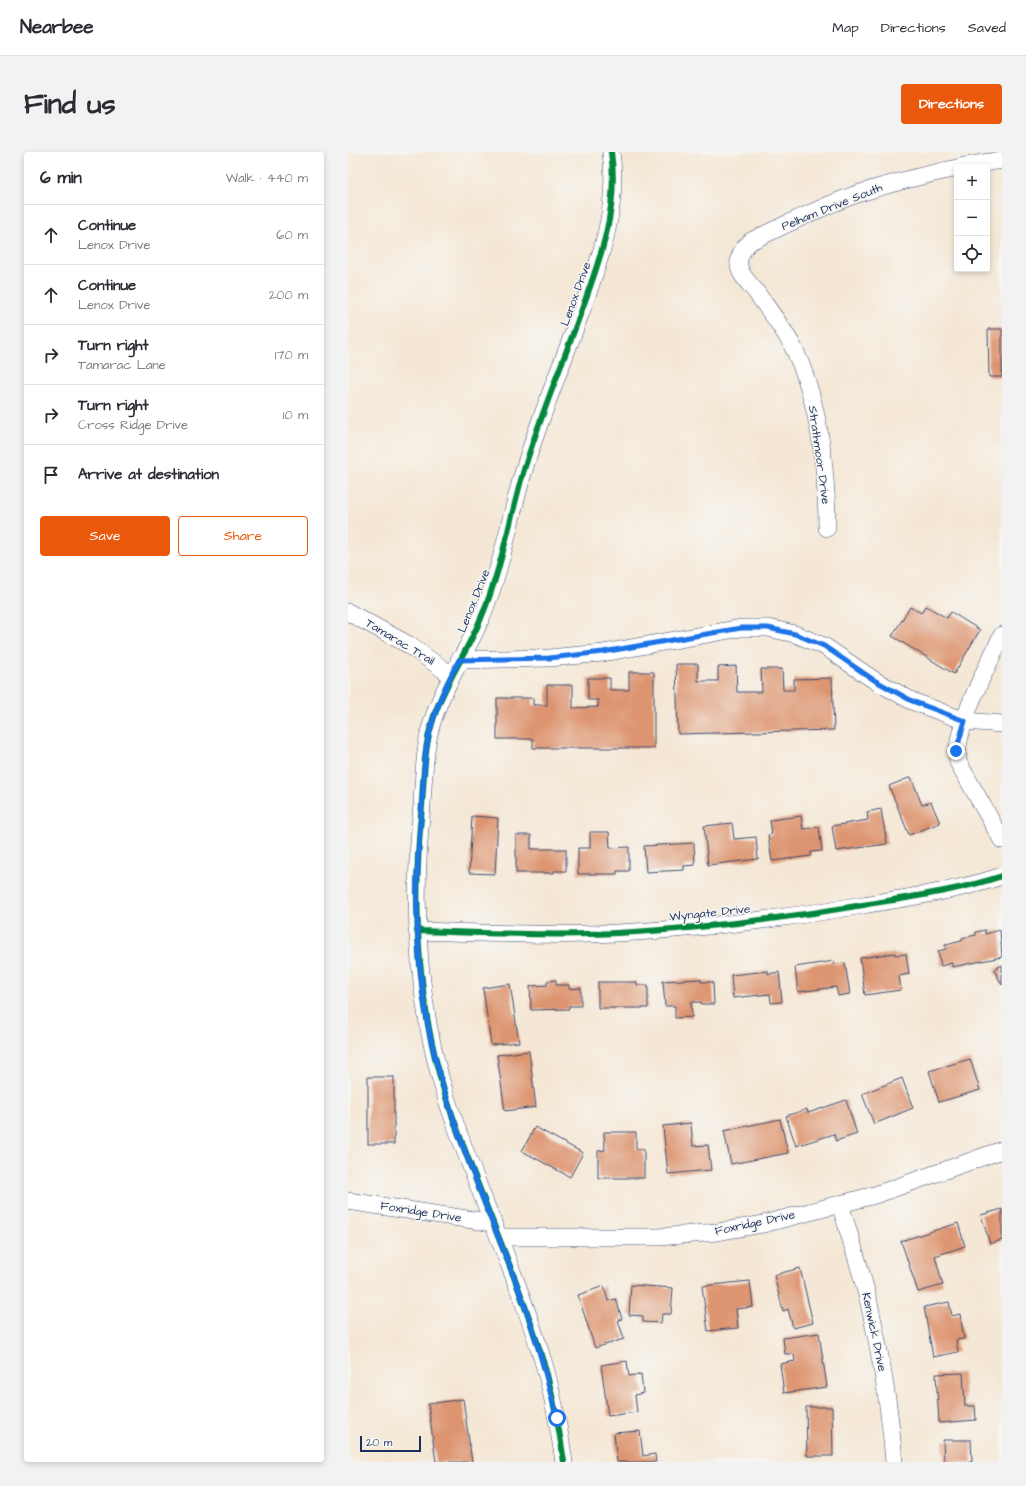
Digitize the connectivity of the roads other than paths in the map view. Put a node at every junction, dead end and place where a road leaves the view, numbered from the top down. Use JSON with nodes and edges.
{"nodes":[{"id":1,"x":611,"y":152,"type":"edge"},
{"id":2,"x":1002,"y":160,"type":"edge"},
{"id":3,"x":977,"y":164,"type":"edge"},
{"id":4,"x":954,"y":168,"type":"edge"},
{"id":5,"x":739,"y":257,"type":"joint"},
{"id":6,"x":827,"y":528,"type":"dead end"},
{"id":7,"x":348,"y":612,"type":"edge"},
{"id":8,"x":1002,"y":635,"type":"edge"},
{"id":9,"x":459,"y":660,"type":"junction"},
{"id":10,"x":451,"y":675,"type":"junction"},
{"id":11,"x":965,"y":721,"type":"junction"},
{"id":12,"x":1002,"y":724,"type":"edge"},
{"id":13,"x":1002,"y":840,"type":"edge"},
{"id":14,"x":1002,"y":876,"type":"edge"},
{"id":15,"x":417,"y":931,"type":"junction"},
{"id":16,"x":1002,"y":1150,"type":"edge"},
{"id":17,"x":348,"y":1201,"type":"edge"},
{"id":18,"x":840,"y":1204,"type":"junction"},
{"id":19,"x":496,"y":1230,"type":"junction"},
{"id":20,"x":564,"y":1462,"type":"edge"},
{"id":21,"x":894,"y":1462,"type":"edge"}],
"edges":[{"from":1,"to":9,"type":"street","name":"Lenox Drive"},
{"from":2,"to":3,"type":"street","name":"Pelham Drive South"},
{"from":4,"to":5,"type":"street","name":"Pelham Drive South"},
{"from":5,"to":6,"type":"street","name":"Strathmoor Drive"},
{"from":7,"to":10,"type":"street","name":"Tamarac Trail"},
{"from":8,"to":11,"type":"street"},
{"from":9,"to":10,"type":"street","name":"Lenox Drive"},
{"from":9,"to":11,"type":"street"},
{"from":10,"to":15,"type":"street","name":"Lenox Drive"},
{"from":11,"to":12,"type":"street"},
{"from":11,"to":13,"type":"street"},
{"from":14,"to":15,"type":"street","name":"Wyngate Drive"},
{"from":15,"to":19,"type":"street","name":"Lenox Drive"},
{"from":16,"to":18,"type":"street","name":"Foxridge Drive"},
{"from":17,"to":19,"type":"street","name":"Foxridge Drive"},
{"from":18,"to":19,"type":"street","name":"Foxridge Drive"},
{"from":18,"to":21,"type":"street","name":"Kenwick Drive"},
{"from":19,"to":20,"type":"street","name":"Lenox Drive"}]}
